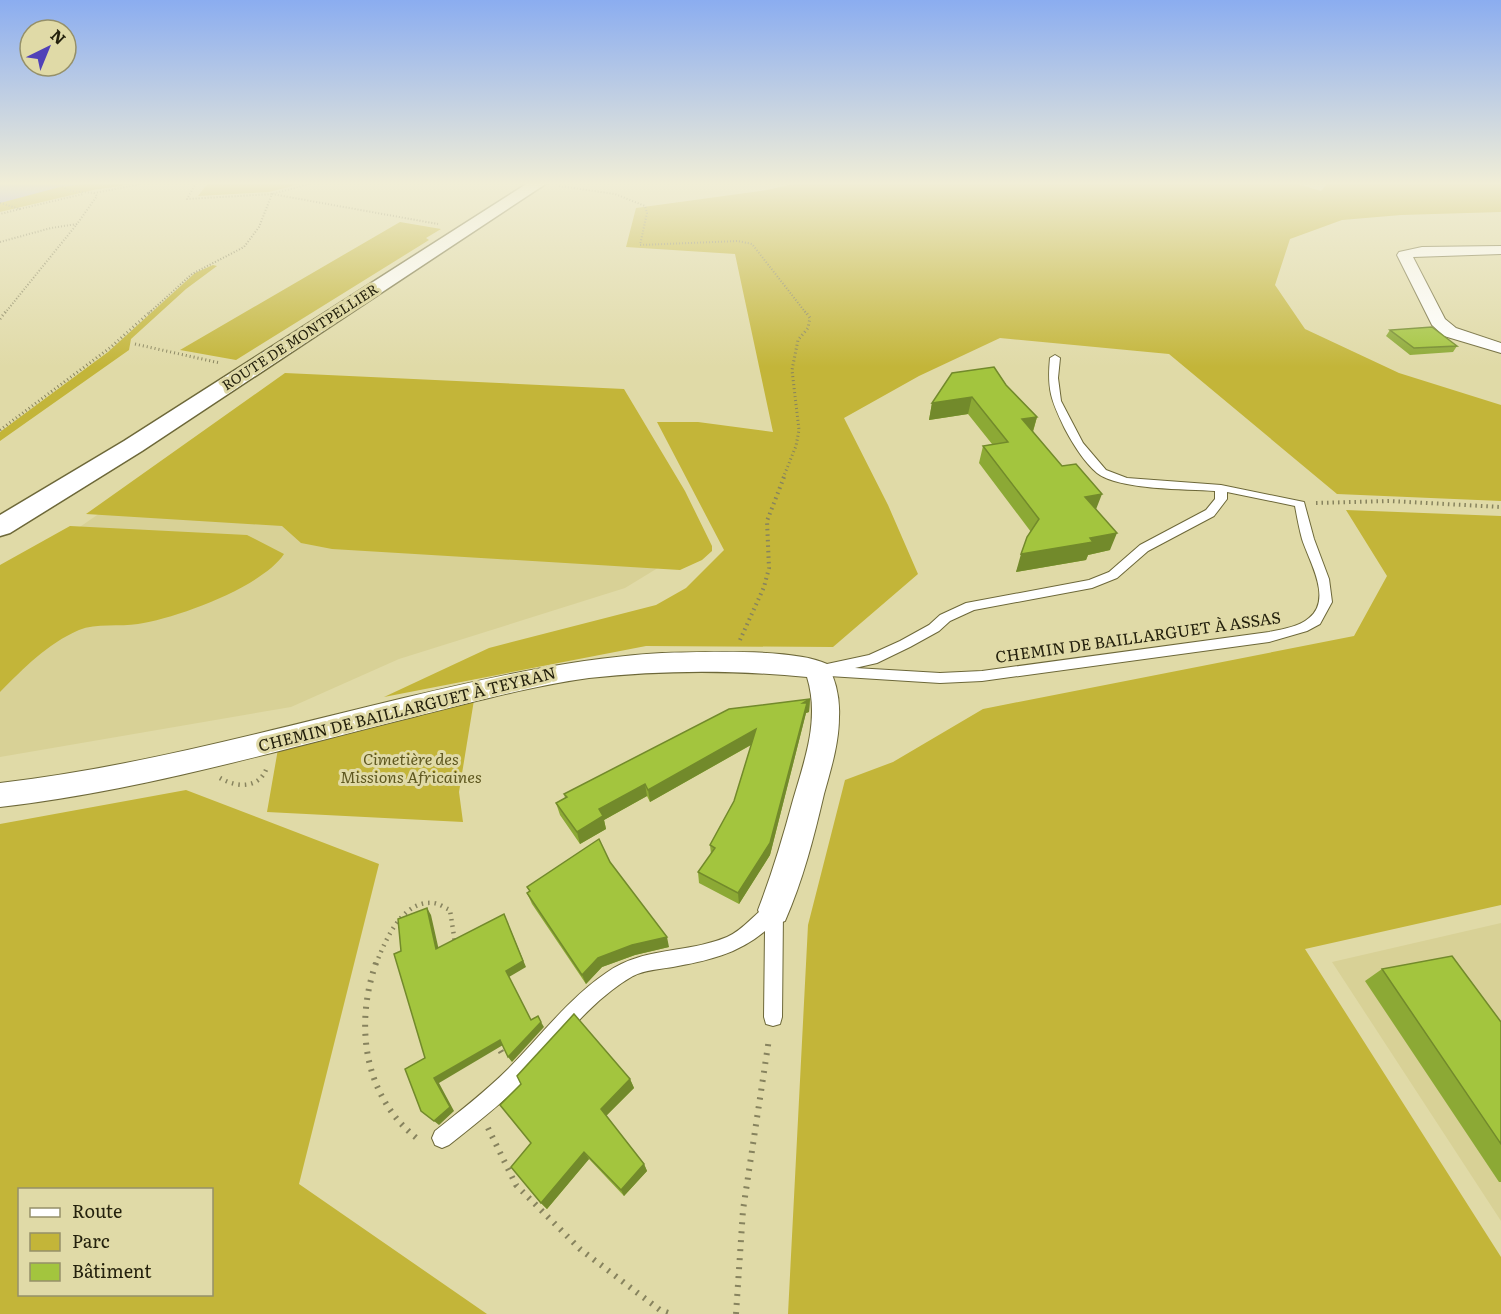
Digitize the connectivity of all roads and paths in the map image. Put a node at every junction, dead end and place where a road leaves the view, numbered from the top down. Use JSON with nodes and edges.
{"nodes":[{"id":1,"x":61,"y":244,"type":"edge"},
{"id":2,"x":247,"y":244,"type":"edge"},
{"id":3,"x":443,"y":244,"type":"edge"},
{"id":4,"x":640,"y":244,"type":"edge"},
{"id":5,"x":664,"y":244,"type":"edge"},
{"id":6,"x":752,"y":244,"type":"edge"},
{"id":7,"x":1501,"y":250,"type":"edge"},
{"id":8,"x":0,"y":319,"type":"edge"},
{"id":9,"x":135,"y":344,"type":"dead end"},
{"id":10,"x":1501,"y":348,"type":"edge"},
{"id":11,"x":1055,"y":358,"type":"dead end"},
{"id":12,"x":250,"y":370,"type":"junction"},
{"id":13,"x":0,"y":430,"type":"edge"},
{"id":14,"x":1221,"y":488,"type":"junction"},
{"id":15,"x":61,"y":491,"type":"junction"},
{"id":16,"x":1300,"y":504,"type":"junction"},
{"id":17,"x":1501,"y":507,"type":"edge"},
{"id":18,"x":0,"y":516,"type":"edge"},
{"id":19,"x":0,"y":527,"type":"edge"},
{"id":20,"x":730,"y":663,"type":"junction"},
{"id":21,"x":818,"y":671,"type":"junction"},
{"id":22,"x":0,"y":795,"type":"edge"},
{"id":23,"x":774,"y":910,"type":"junction"},
{"id":24,"x":455,"y":947,"type":"edge"},
{"id":25,"x":773,"y":1017,"type":"joint"},
{"id":26,"x":493,"y":1037,"type":"edge"},
{"id":27,"x":515,"y":1076,"type":"junction"},
{"id":28,"x":486,"y":1104,"type":"junction"},
{"id":29,"x":442,"y":1138,"type":"joint"},
{"id":30,"x":671,"y":1314,"type":"edge"},
{"id":31,"x":736,"y":1314,"type":"edge"}],
"edges":[{"from":1,"to":8,"type":"path"},
{"from":2,"to":13,"type":"path"},
{"from":3,"to":12,"type":"main road","name":"ROUTE DE MONTPELLIER"},
{"from":4,"to":5,"type":"path"},
{"from":6,"to":20,"type":"path"},
{"from":7,"to":10,"type":"street"},
{"from":9,"to":12,"type":"path"},
{"from":11,"to":14,"type":"lane"},
{"from":12,"to":15,"type":"main road","name":"ROUTE DE MONTPELLIER"},
{"from":14,"to":16,"type":"lane"},
{"from":14,"to":21,"type":"lane"},
{"from":15,"to":18,"type":"main road","name":"ROUTE DE MONTPELLIER"},
{"from":15,"to":19,"type":"main road","name":"ROUTE DE MONTPELLIER"},
{"from":16,"to":17,"type":"path"},
{"from":16,"to":21,"type":"lane","name":"CHEMIN DE BAILLARGUET À ASSAS"},
{"from":20,"to":21,"type":"street","name":"CHEMIN DE BAILLARGUET À TEYRAN"},
{"from":20,"to":22,"type":"street","name":"CHEMIN DE BAILLARGUET À TEYRAN"},
{"from":21,"to":23,"type":"street"},
{"from":23,"to":25,"type":"lane"},
{"from":23,"to":27,"type":"lane"},
{"from":24,"to":29,"type":"path"},
{"from":25,"to":31,"type":"path"},
{"from":26,"to":27,"type":"path"},
{"from":27,"to":28,"type":"lane"},
{"from":28,"to":29,"type":"lane"},
{"from":28,"to":30,"type":"path"}]}
